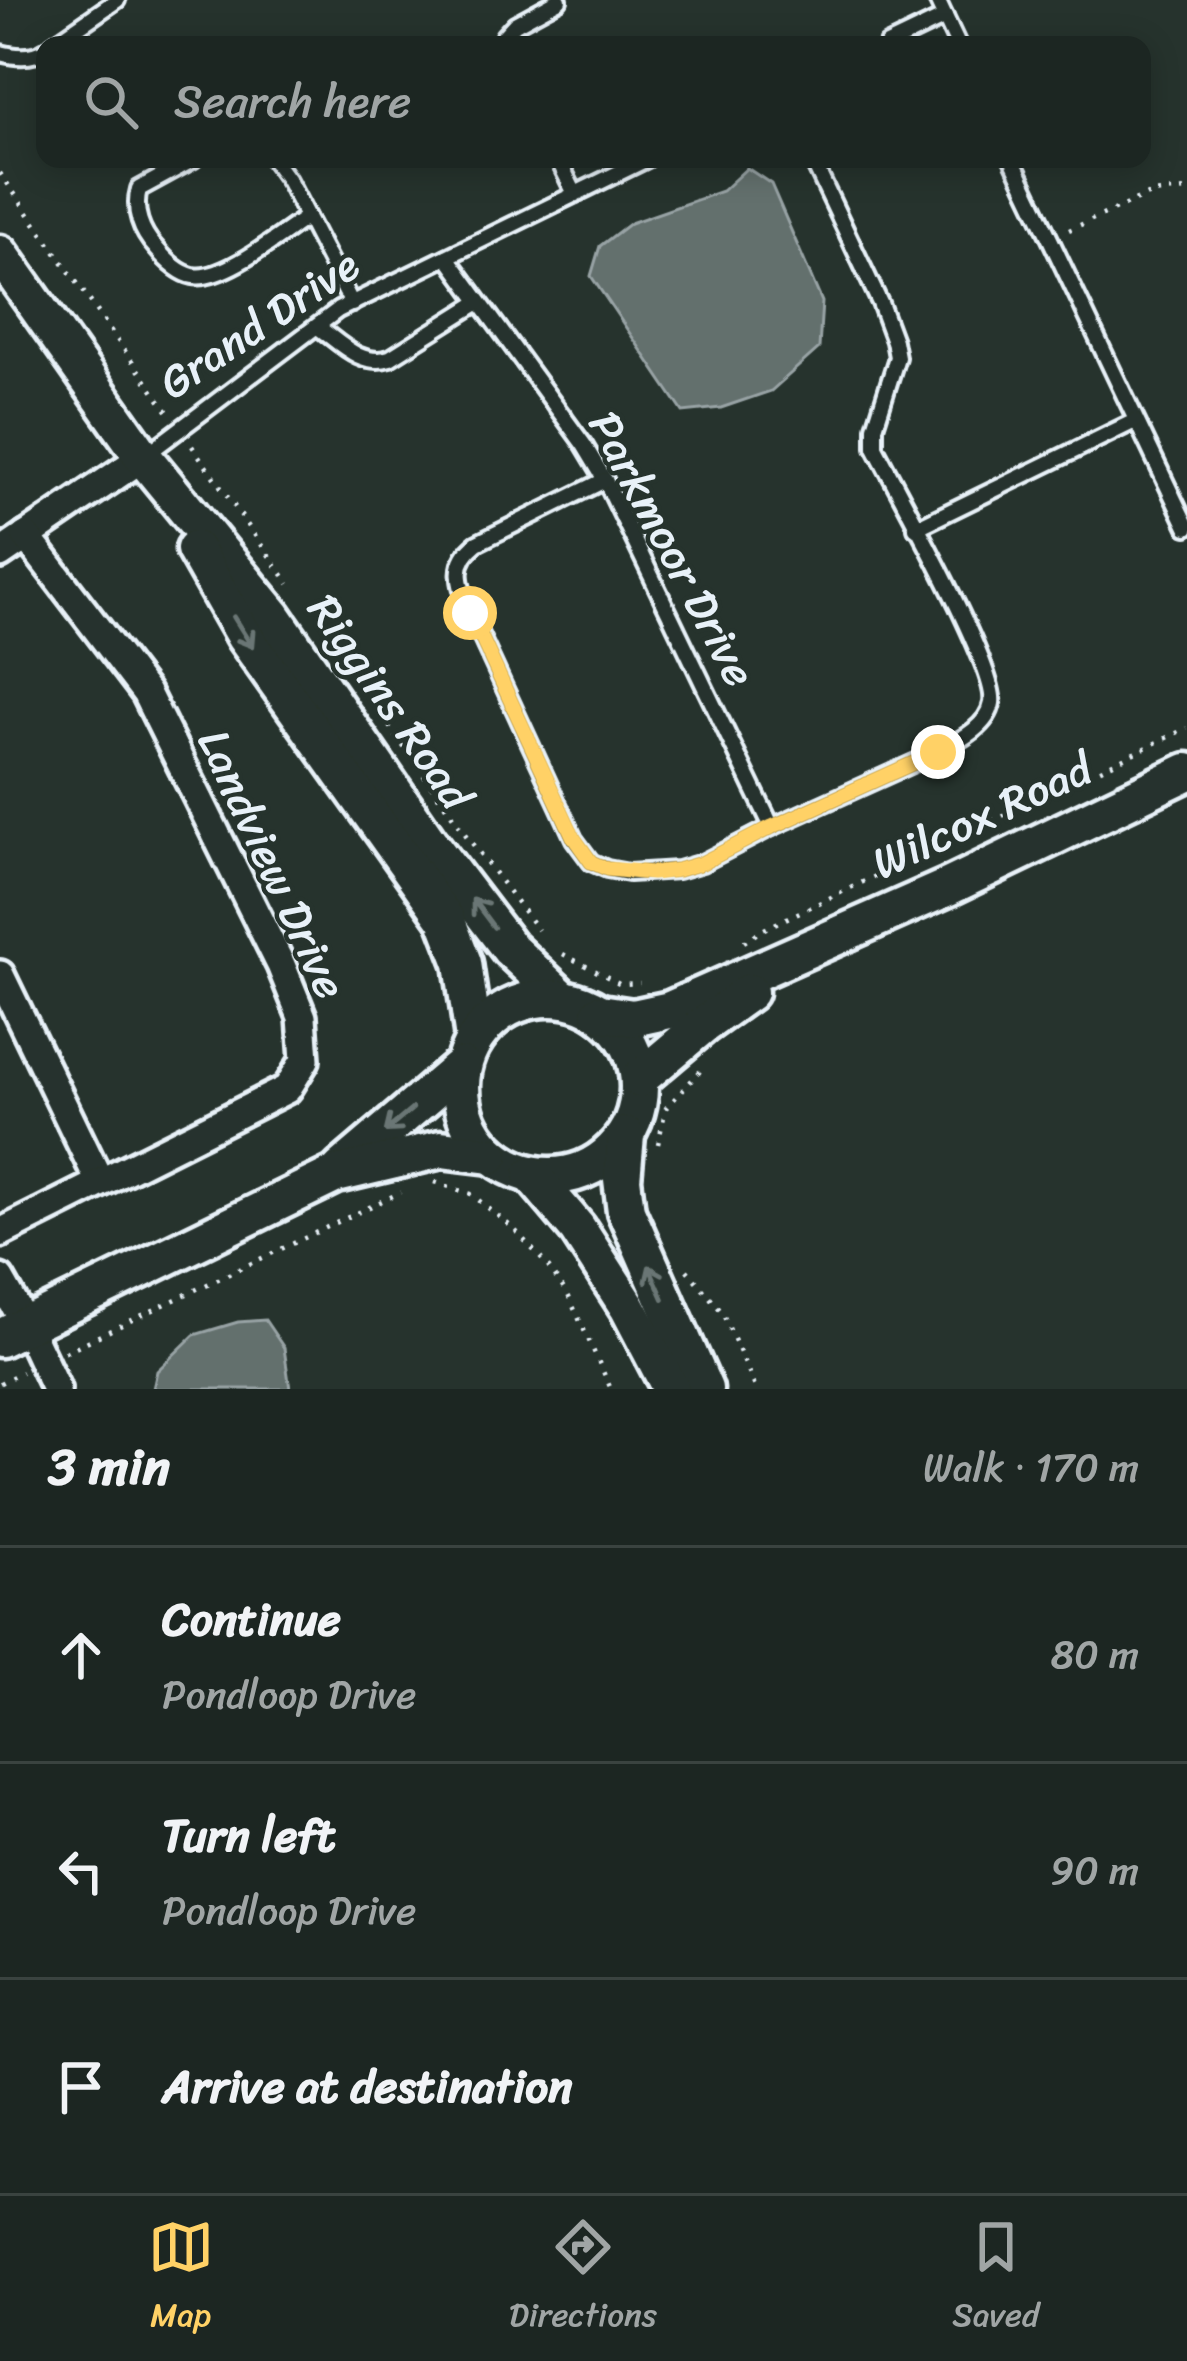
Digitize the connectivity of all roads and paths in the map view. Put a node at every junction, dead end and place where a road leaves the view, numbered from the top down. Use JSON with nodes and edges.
{"nodes":[{"id":1,"x":117,"y":0,"type":"edge"},
{"id":2,"x":560,"y":0,"type":"edge"},
{"id":3,"x":937,"y":0,"type":"edge"},
{"id":4,"x":945,"y":17,"type":"junction"},
{"id":5,"x":66,"y":36,"type":"edge"},
{"id":6,"x":504,"y":36,"type":"edge"},
{"id":7,"x":906,"y":36,"type":"edge"},
{"id":8,"x":954,"y":36,"type":"edge"},
{"id":9,"x":0,"y":53,"type":"edge"},
{"id":10,"x":36,"y":54,"type":"edge"},
{"id":11,"x":178,"y":168,"type":"edge"},
{"id":12,"x":279,"y":168,"type":"edge"},
{"id":13,"x":562,"y":168,"type":"edge"},
{"id":14,"x":628,"y":168,"type":"edge"},
{"id":15,"x":816,"y":168,"type":"edge"},
{"id":16,"x":1016,"y":168,"type":"edge"},
{"id":17,"x":1187,"y":190,"type":"edge"},
{"id":18,"x":575,"y":194,"type":"junction"},
{"id":19,"x":307,"y":217,"type":"junction"},
{"id":20,"x":1050,"y":239,"type":"junction"},
{"id":21,"x":0,"y":254,"type":"edge"},
{"id":22,"x":447,"y":257,"type":"junction"},
{"id":23,"x":479,"y":302,"type":"junction"},
{"id":24,"x":352,"y":304,"type":"junction"},
{"id":25,"x":318,"y":327,"type":"junction"},
{"id":26,"x":1135,"y":421,"type":"junction"},
{"id":27,"x":142,"y":458,"type":"junction"},
{"id":28,"x":605,"y":480,"type":"junction"},
{"id":29,"x":1187,"y":527,"type":"edge"},
{"id":30,"x":916,"y":528,"type":"junction"},
{"id":31,"x":26,"y":536,"type":"junction"},
{"id":32,"x":0,"y":554,"type":"edge"},
{"id":33,"x":1187,"y":772,"type":"edge"},
{"id":34,"x":772,"y":827,"type":"junction"},
{"id":35,"x":816,"y":945,"type":"junction"},
{"id":36,"x":0,"y":975,"type":"edge"},
{"id":37,"x":562,"y":998,"type":"junction"},
{"id":38,"x":600,"y":1013,"type":"junction"},
{"id":39,"x":10,"y":1021,"type":"edge"},
{"id":40,"x":468,"y":1053,"type":"junction"},
{"id":41,"x":703,"y":1068,"type":"dead end"},
{"id":42,"x":639,"y":1079,"type":"junction"},
{"id":43,"x":640,"y":1146,"type":"junction"},
{"id":44,"x":491,"y":1156,"type":"junction"},
{"id":45,"x":336,"y":1174,"type":"junction"},
{"id":46,"x":532,"y":1175,"type":"junction"},
{"id":47,"x":432,"y":1181,"type":"dead end"},
{"id":48,"x":100,"y":1182,"type":"junction"},
{"id":49,"x":404,"y":1190,"type":"dead end"},
{"id":50,"x":0,"y":1233,"type":"edge"},
{"id":51,"x":684,"y":1266,"type":"dead end"},
{"id":52,"x":0,"y":1279,"type":"edge"},
{"id":53,"x":13,"y":1332,"type":"edge"},
{"id":54,"x":44,"y":1362,"type":"junction"},
{"id":55,"x":0,"y":1382,"type":"edge"},
{"id":56,"x":56,"y":1389,"type":"edge"},
{"id":57,"x":611,"y":1389,"type":"edge"},
{"id":58,"x":671,"y":1389,"type":"edge"},
{"id":59,"x":704,"y":1389,"type":"edge"},
{"id":60,"x":756,"y":1389,"type":"edge"}],
"edges":[{"from":1,"to":5,"type":"lane"},
{"from":2,"to":6,"type":"lane"},
{"from":3,"to":4,"type":"lane"},
{"from":4,"to":7,"type":"lane"},
{"from":4,"to":8,"type":"lane"},
{"from":9,"to":10,"type":"lane"},
{"from":11,"to":19,"type":"lane"},
{"from":12,"to":19,"type":"lane"},
{"from":13,"to":18,"type":"lane"},
{"from":14,"to":18,"type":"lane","name":"Grand Drive"},
{"from":15,"to":30,"type":"lane"},
{"from":16,"to":20,"type":"lane"},
{"from":17,"to":20,"type":"path"},
{"from":18,"to":22,"type":"lane","name":"Grand Drive"},
{"from":19,"to":24,"type":"lane"},
{"from":20,"to":26,"type":"lane"},
{"from":21,"to":27,"type":"main road","name":"Riggins Road"},
{"from":22,"to":23,"type":"lane","name":"Parkmoor Drive"},
{"from":22,"to":24,"type":"lane","name":"Grand Drive"},
{"from":23,"to":25,"type":"lane"},
{"from":23,"to":28,"type":"lane","name":"Parkmoor Drive"},
{"from":24,"to":25,"type":"lane","name":"Grand Drive"},
{"from":25,"to":27,"type":"lane","name":"Grand Drive"},
{"from":26,"to":29,"type":"lane"},
{"from":26,"to":30,"type":"lane"},
{"from":27,"to":31,"type":"street","name":"Grand Drive"},
{"from":37,"to":27,"type":"main road","name":"Riggins Road","one_way":true},
{"from":27,"to":40,"type":"main road","name":"Riggins Road","one_way":true},
{"from":28,"to":34,"type":"lane","name":"Parkmoor Drive"},
{"from":28,"to":34,"type":"lane"},
{"from":30,"to":34,"type":"lane"},
{"from":31,"to":32,"type":"street","name":"Grand Drive"},
{"from":31,"to":48,"type":"street","name":"Landview Drive"},
{"from":33,"to":35,"type":"main road","name":"Wilcox Road"},
{"from":35,"to":38,"type":"main road","name":"Wilcox Road"},
{"from":35,"to":42,"type":"main road","name":"Wilcox Road"},
{"from":36,"to":39,"type":"street"},
{"from":37,"to":38,"type":"main road"},
{"from":37,"to":40,"type":"main road"},
{"from":38,"to":42,"type":"main road"},
{"from":39,"to":48,"type":"street"},
{"from":40,"to":44,"type":"main road"},
{"from":40,"to":45,"type":"main road","one_way":true},
{"from":41,"to":43,"type":"path"},
{"from":42,"to":43,"type":"main road"},
{"from":43,"to":46,"type":"main road"},
{"from":59,"to":43,"type":"main road","one_way":true},
{"from":44,"to":45,"type":"main road"},
{"from":44,"to":46,"type":"main road"},
{"from":45,"to":53,"type":"main road"},
{"from":46,"to":58,"type":"main road"},
{"from":47,"to":57,"type":"path"},
{"from":48,"to":50,"type":"street","name":"Landview Drive"},
{"from":49,"to":54,"type":"path"},
{"from":51,"to":60,"type":"path"},
{"from":52,"to":53,"type":"street"},
{"from":53,"to":54,"type":"street"},
{"from":54,"to":55,"type":"path"},
{"from":54,"to":56,"type":"street"}]}
